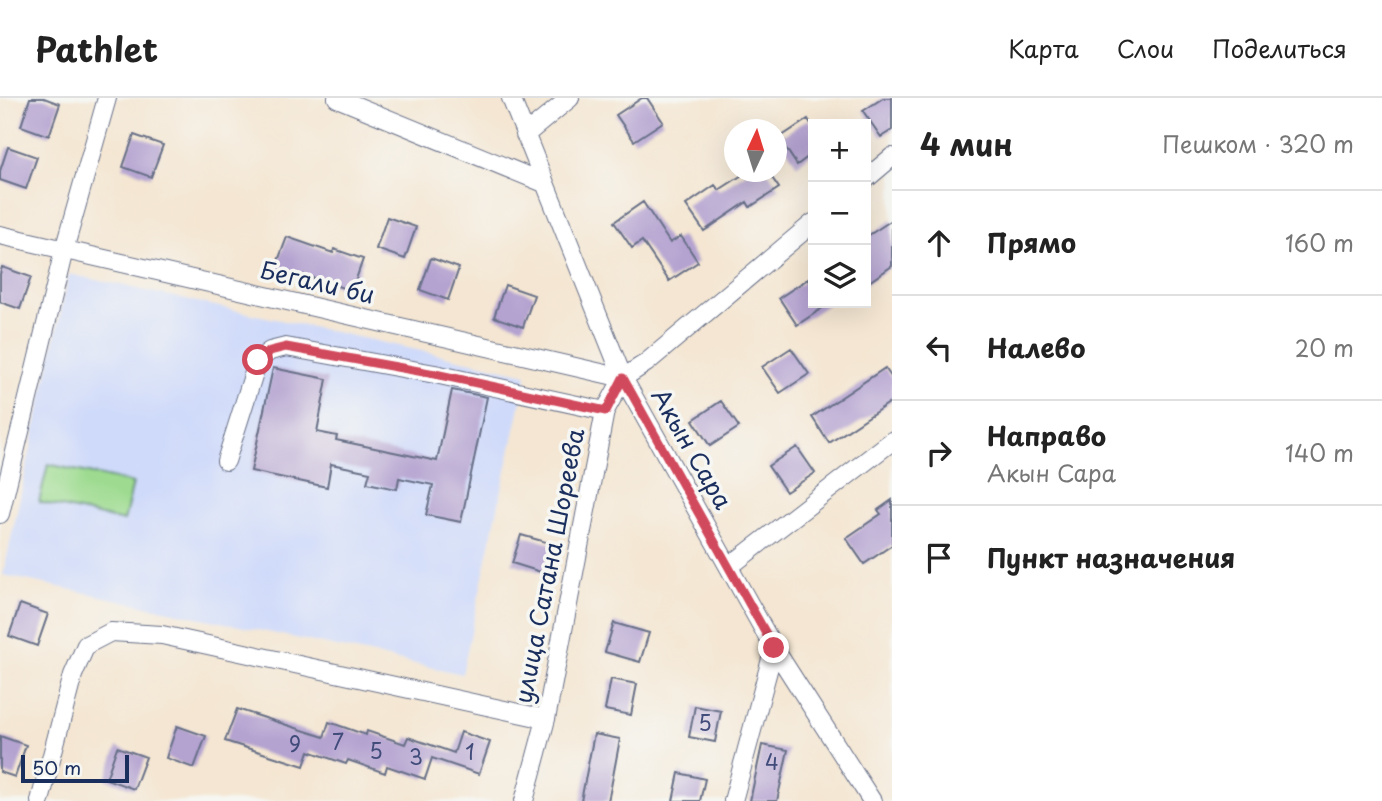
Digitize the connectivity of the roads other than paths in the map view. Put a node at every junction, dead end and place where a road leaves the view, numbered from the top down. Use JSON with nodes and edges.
{"nodes":[{"id":1,"x":107,"y":98,"type":"edge"},
{"id":2,"x":337,"y":98,"type":"edge"},
{"id":3,"x":511,"y":98,"type":"edge"},
{"id":4,"x":570,"y":98,"type":"edge"},
{"id":5,"x":525,"y":135,"type":"junction"},
{"id":6,"x":892,"y":158,"type":"edge"},
{"id":7,"x":871,"y":175,"type":"edge"},
{"id":8,"x":544,"y":183,"type":"junction"},
{"id":9,"x":808,"y":227,"type":"edge"},
{"id":10,"x":0,"y":235,"type":"edge"},
{"id":11,"x":64,"y":250,"type":"junction"},
{"id":12,"x":623,"y":378,"type":"junction"},
{"id":13,"x":606,"y":411,"type":"junction"},
{"id":14,"x":0,"y":429,"type":"edge"},
{"id":15,"x":18,"y":432,"type":"junction"},
{"id":16,"x":892,"y":441,"type":"edge"},
{"id":17,"x":226,"y":461,"type":"dead end"},
{"id":18,"x":0,"y":514,"type":"edge"},
{"id":19,"x":730,"y":566,"type":"junction"},
{"id":20,"x":774,"y":648,"type":"junction"},
{"id":21,"x":546,"y":719,"type":"junction"},
{"id":22,"x":40,"y":801,"type":"edge"},
{"id":23,"x":524,"y":801,"type":"edge"},
{"id":24,"x":733,"y":801,"type":"edge"},
{"id":25,"x":872,"y":801,"type":"edge"}],
"edges":[{"from":1,"to":11,"type":"street"},
{"from":2,"to":8,"type":"street"},
{"from":3,"to":5,"type":"street","name":"Акын Сара"},
{"from":4,"to":5,"type":"street"},
{"from":5,"to":8,"type":"street","name":"Акын Сара"},
{"from":6,"to":7,"type":"street"},
{"from":8,"to":12,"type":"street","name":"Акын Сара"},
{"from":9,"to":12,"type":"street","name":"улица Сатана Шореева"},
{"from":10,"to":11,"type":"street","name":"Бегали би"},
{"from":11,"to":12,"type":"street","name":"Бегали би"},
{"from":11,"to":15,"type":"street"},
{"from":12,"to":13,"type":"street","name":"улица Сатана Шореева"},
{"from":12,"to":19,"type":"street","name":"Акын Сара"},
{"from":13,"to":17,"type":"street"},
{"from":13,"to":21,"type":"street","name":"улица Сатана Шореева"},
{"from":14,"to":15,"type":"street"},
{"from":15,"to":18,"type":"street"},
{"from":16,"to":19,"type":"street"},
{"from":19,"to":20,"type":"street","name":"Акын Сара"},
{"from":20,"to":24,"type":"street"},
{"from":20,"to":25,"type":"street","name":"Акын Сара"},
{"from":21,"to":22,"type":"street"},
{"from":21,"to":23,"type":"street","name":"улица Сатана Шореева"}]}
